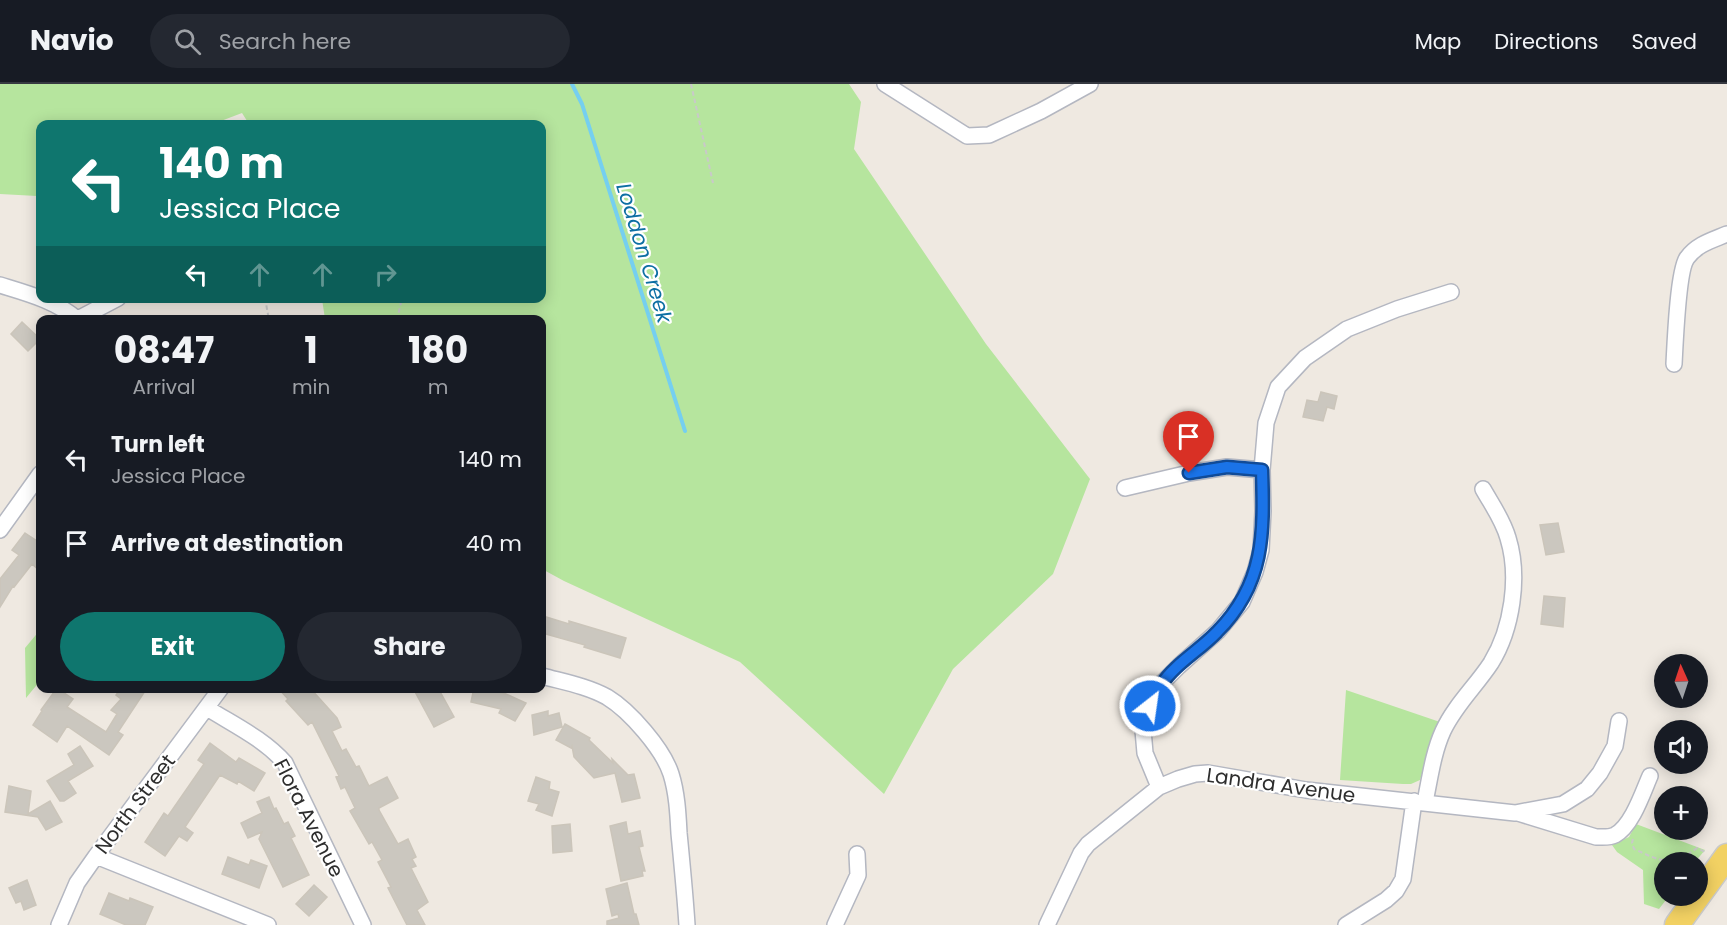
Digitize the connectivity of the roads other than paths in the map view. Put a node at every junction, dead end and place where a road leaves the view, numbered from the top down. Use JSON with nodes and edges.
{"nodes":[{"id":1,"x":885,"y":84,"type":"edge"},
{"id":2,"x":1090,"y":84,"type":"edge"},
{"id":3,"x":1727,"y":234,"type":"edge"},
{"id":4,"x":0,"y":285,"type":"edge"},
{"id":5,"x":1450,"y":292,"type":"dead end"},
{"id":6,"x":36,"y":297,"type":"edge"},
{"id":7,"x":51,"y":303,"type":"edge"},
{"id":8,"x":108,"y":303,"type":"edge"},
{"id":9,"x":72,"y":315,"type":"edge"},
{"id":10,"x":86,"y":315,"type":"edge"},
{"id":11,"x":1674,"y":364,"type":"dead end"},
{"id":12,"x":1262,"y":470,"type":"junction"},
{"id":13,"x":36,"y":480,"type":"edge"},
{"id":14,"x":1125,"y":488,"type":"dead end"},
{"id":15,"x":1483,"y":489,"type":"dead end"},
{"id":16,"x":0,"y":530,"type":"edge"},
{"id":17,"x":546,"y":677,"type":"edge"},
{"id":18,"x":218,"y":693,"type":"edge"},
{"id":19,"x":207,"y":708,"type":"junction"},
{"id":20,"x":1619,"y":721,"type":"dead end"},
{"id":21,"x":1650,"y":776,"type":"dead end"},
{"id":22,"x":1159,"y":788,"type":"junction"},
{"id":23,"x":1419,"y":802,"type":"junction"},
{"id":24,"x":1515,"y":813,"type":"junction"},
{"id":25,"x":857,"y":854,"type":"dead end"},
{"id":26,"x":1718,"y":855,"type":"edge"},
{"id":27,"x":96,"y":856,"type":"junction"},
{"id":28,"x":1727,"y":878,"type":"edge"},
{"id":29,"x":59,"y":925,"type":"edge"},
{"id":30,"x":268,"y":925,"type":"edge"},
{"id":31,"x":363,"y":925,"type":"edge"},
{"id":32,"x":687,"y":925,"type":"edge"},
{"id":33,"x":835,"y":925,"type":"edge"},
{"id":34,"x":1047,"y":925,"type":"edge"},
{"id":35,"x":1346,"y":925,"type":"edge"},
{"id":36,"x":1677,"y":925,"type":"edge"},
{"id":37,"x":1692,"y":925,"type":"edge"}],
"edges":[{"from":1,"to":2,"type":"street"},
{"from":3,"to":11,"type":"street"},
{"from":4,"to":6,"type":"street"},
{"from":5,"to":12,"type":"street"},
{"from":7,"to":9,"type":"street"},
{"from":8,"to":10,"type":"street"},
{"from":12,"to":14,"type":"street"},
{"from":12,"to":22,"type":"street"},
{"from":13,"to":16,"type":"street"},
{"from":15,"to":23,"type":"street"},
{"from":17,"to":32,"type":"street"},
{"from":18,"to":19,"type":"street","name":"North Street"},
{"from":19,"to":27,"type":"street","name":"North Street"},
{"from":19,"to":31,"type":"street","name":"Flora Avenue"},
{"from":20,"to":24,"type":"street","name":"Landra Avenue"},
{"from":21,"to":24,"type":"street","name":"Landra Avenue"},
{"from":22,"to":23,"type":"street","name":"Landra Avenue"},
{"from":22,"to":34,"type":"street","name":"Landra Avenue"},
{"from":23,"to":24,"type":"street","name":"Landra Avenue"},
{"from":23,"to":35,"type":"street"},
{"from":25,"to":33,"type":"street"},
{"from":26,"to":36,"type":"main road"},
{"from":27,"to":29,"type":"street","name":"North Street"},
{"from":27,"to":30,"type":"street"},
{"from":28,"to":37,"type":"main road"}]}
